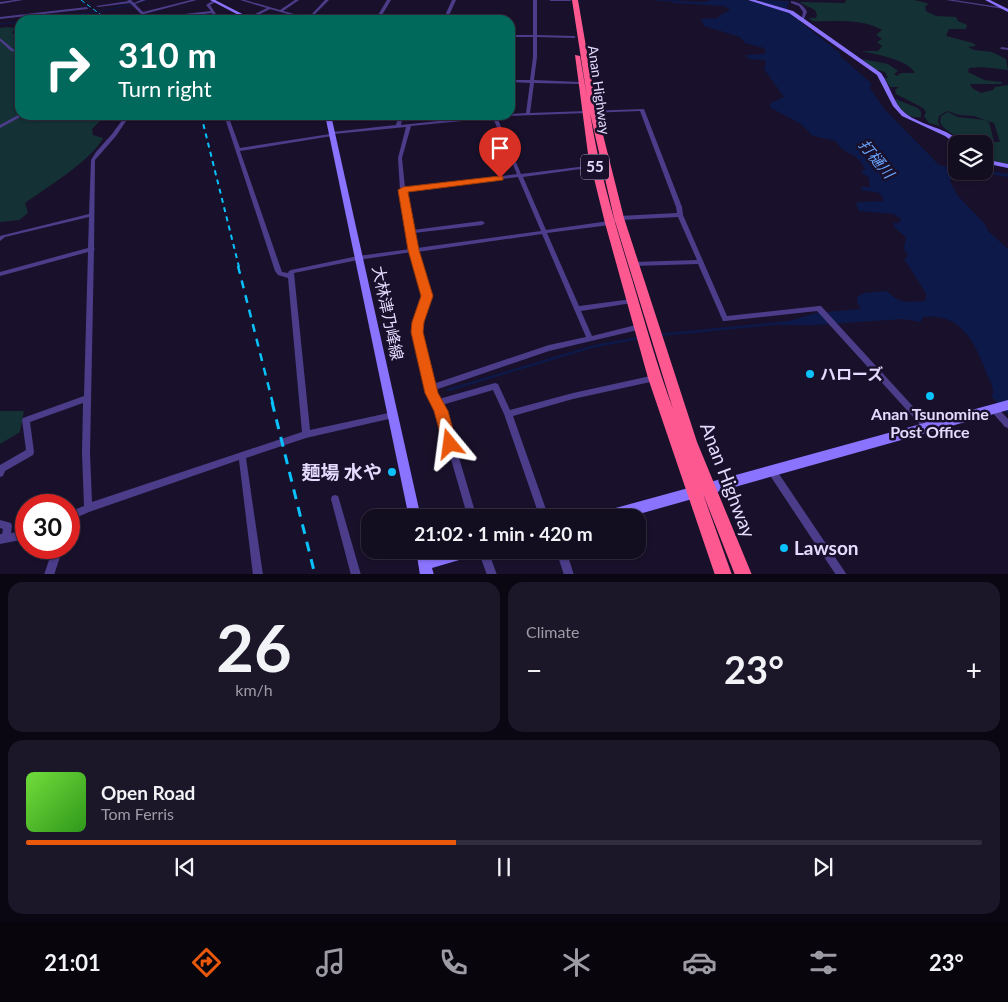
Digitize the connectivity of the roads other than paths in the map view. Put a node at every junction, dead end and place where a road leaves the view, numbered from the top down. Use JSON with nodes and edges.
{"nodes":[{"id":1,"x":21,"y":0,"type":"edge"},
{"id":2,"x":144,"y":0,"type":"edge"},
{"id":3,"x":195,"y":0,"type":"edge"},
{"id":4,"x":214,"y":0,"type":"edge"},
{"id":5,"x":242,"y":0,"type":"edge"},
{"id":6,"x":297,"y":0,"type":"edge"},
{"id":7,"x":327,"y":0,"type":"edge"},
{"id":8,"x":389,"y":0,"type":"edge"},
{"id":9,"x":454,"y":0,"type":"edge"},
{"id":10,"x":535,"y":0,"type":"edge"},
{"id":11,"x":551,"y":0,"type":"edge"},
{"id":12,"x":569,"y":0,"type":"edge"},
{"id":13,"x":575,"y":0,"type":"edge"},
{"id":14,"x":750,"y":0,"type":"edge"},
{"id":15,"x":950,"y":0,"type":"edge"},
{"id":16,"x":987,"y":0,"type":"edge"},
{"id":17,"x":793,"y":1,"type":"edge"},
{"id":18,"x":0,"y":3,"type":"edge"},
{"id":19,"x":132,"y":3,"type":"edge"},
{"id":20,"x":98,"y":6,"type":"dead end"},
{"id":21,"x":87,"y":8,"type":"dead end"},
{"id":22,"x":270,"y":8,"type":"junction"},
{"id":23,"x":282,"y":10,"type":"junction"},
{"id":24,"x":1006,"y":10,"type":"edge"},
{"id":25,"x":790,"y":11,"type":"junction"},
{"id":26,"x":213,"y":12,"type":"junction"},
{"id":27,"x":143,"y":13,"type":"joint"},
{"id":28,"x":26,"y":15,"type":"edge"},
{"id":29,"x":185,"y":15,"type":"edge"},
{"id":30,"x":214,"y":15,"type":"edge"},
{"id":31,"x":241,"y":15,"type":"edge"},
{"id":32,"x":256,"y":15,"type":"edge"},
{"id":33,"x":295,"y":15,"type":"edge"},
{"id":34,"x":313,"y":15,"type":"edge"},
{"id":35,"x":380,"y":15,"type":"edge"},
{"id":36,"x":447,"y":15,"type":"edge"},
{"id":37,"x":15,"y":16,"type":"edge"},
{"id":38,"x":0,"y":18,"type":"edge"},
{"id":39,"x":799,"y":18,"type":"junction"},
{"id":40,"x":515,"y":36,"type":"edge"},
{"id":41,"x":535,"y":37,"type":"junction"},
{"id":42,"x":574,"y":37,"type":"junction"},
{"id":43,"x":0,"y":39,"type":"edge"},
{"id":44,"x":1002,"y":48,"type":"dead end"},
{"id":45,"x":1008,"y":49,"type":"edge"},
{"id":46,"x":15,"y":51,"type":"edge"},
{"id":47,"x":515,"y":82,"type":"edge"},
{"id":48,"x":532,"y":82,"type":"junction"},
{"id":49,"x":580,"y":83,"type":"junction"},
{"id":50,"x":588,"y":111,"type":"junction"},
{"id":51,"x":528,"y":113,"type":"junction"},
{"id":52,"x":515,"y":114,"type":"edge"},
{"id":53,"x":15,"y":119,"type":"edge"},
{"id":54,"x":124,"y":120,"type":"edge"},
{"id":55,"x":228,"y":120,"type":"edge"},
{"id":56,"x":329,"y":120,"type":"edge"},
{"id":57,"x":400,"y":120,"type":"edge"},
{"id":58,"x":456,"y":120,"type":"edge"},
{"id":59,"x":496,"y":120,"type":"edge"},
{"id":60,"x":409,"y":125,"type":"junction"},
{"id":61,"x":398,"y":126,"type":"junction"},
{"id":62,"x":0,"y":127,"type":"edge"},
{"id":63,"x":332,"y":134,"type":"junction"},
{"id":64,"x":949,"y":135,"type":"edge"},
{"id":65,"x":239,"y":150,"type":"junction"},
{"id":66,"x":993,"y":163,"type":"edge"},
{"id":67,"x":595,"y":166,"type":"junction"},
{"id":68,"x":1008,"y":166,"type":"edge"},
{"id":69,"x":519,"y":176,"type":"junction"},
{"id":70,"x":403,"y":190,"type":"junction"},
{"id":71,"x":680,"y":215,"type":"junction"},
{"id":72,"x":92,"y":216,"type":"junction"},
{"id":73,"x":619,"y":218,"type":"junction"},
{"id":74,"x":482,"y":222,"type":"dead end"},
{"id":75,"x":610,"y":223,"type":"junction"},
{"id":76,"x":410,"y":232,"type":"junction"},
{"id":77,"x":543,"y":232,"type":"junction"},
{"id":78,"x":0,"y":239,"type":"edge"},
{"id":79,"x":92,"y":249,"type":"junction"},
{"id":80,"x":414,"y":250,"type":"junction"},
{"id":81,"x":358,"y":258,"type":"junction"},
{"id":82,"x":700,"y":262,"type":"junction"},
{"id":83,"x":633,"y":264,"type":"junction"},
{"id":84,"x":0,"y":274,"type":"edge"},
{"id":85,"x":291,"y":276,"type":"junction"},
{"id":86,"x":632,"y":301,"type":"junction"},
{"id":87,"x":577,"y":309,"type":"junction"},
{"id":88,"x":640,"y":328,"type":"junction"},
{"id":89,"x":590,"y":339,"type":"junction"},
{"id":90,"x":652,"y":343,"type":"junction"},
{"id":91,"x":654,"y":378,"type":"junction"},
{"id":92,"x":431,"y":388,"type":"junction"},
{"id":93,"x":88,"y":398,"type":"junction"},
{"id":94,"x":437,"y":403,"type":"junction"},
{"id":95,"x":1000,"y":407,"type":"edge"},
{"id":96,"x":508,"y":414,"type":"junction"},
{"id":97,"x":392,"y":415,"type":"junction"},
{"id":98,"x":1008,"y":425,"type":"edge"},
{"id":99,"x":927,"y":427,"type":"junction"},
{"id":100,"x":306,"y":434,"type":"junction"},
{"id":101,"x":242,"y":455,"type":"junction"},
{"id":102,"x":772,"y":470,"type":"junction"},
{"id":103,"x":0,"y":473,"type":"edge"},
{"id":104,"x":709,"y":488,"type":"junction"},
{"id":105,"x":694,"y":492,"type":"junction"},
{"id":106,"x":335,"y":500,"type":"dead end"},
{"id":107,"x":88,"y":508,"type":"junction"},
{"id":108,"x":413,"y":509,"type":"edge"},
{"id":109,"x":470,"y":509,"type":"edge"},
{"id":110,"x":542,"y":509,"type":"edge"},
{"id":111,"x":633,"y":509,"type":"edge"},
{"id":112,"x":80,"y":512,"type":"edge"},
{"id":113,"x":0,"y":524,"type":"edge"},
{"id":114,"x":15,"y":537,"type":"edge"},
{"id":115,"x":2,"y":539,"type":"edge"},
{"id":116,"x":55,"y":559,"type":"edge"},
{"id":117,"x":451,"y":559,"type":"edge"},
{"id":118,"x":486,"y":559,"type":"edge"},
{"id":119,"x":564,"y":559,"type":"edge"},
{"id":120,"x":426,"y":569,"type":"edge"},
{"id":121,"x":50,"y":574,"type":"edge"},
{"id":122,"x":258,"y":574,"type":"edge"},
{"id":123,"x":356,"y":574,"type":"edge"},
{"id":124,"x":492,"y":574,"type":"edge"},
{"id":125,"x":569,"y":574,"type":"edge"},
{"id":126,"x":724,"y":574,"type":"edge"},
{"id":127,"x":744,"y":574,"type":"edge"},
{"id":128,"x":842,"y":574,"type":"edge"}],
"edges":[{"from":1,"to":18,"type":"street"},
{"from":2,"to":19,"type":"street"},
{"from":3,"to":27,"type":"street"},
{"from":4,"to":26,"type":"street"},
{"from":4,"to":31,"type":"main road"},
{"from":5,"to":22,"type":"street"},
{"from":6,"to":23,"type":"street"},
{"from":7,"to":34,"type":"street"},
{"from":8,"to":35,"type":"street"},
{"from":9,"to":36,"type":"street"},
{"from":10,"to":41,"type":"street"},
{"from":11,"to":12,"type":"street"},
{"from":12,"to":42,"type":"highway","name":"Anan Highway","number":"55"},
{"from":13,"to":50,"type":"highway","name":"Anan Highway","number":"55"},
{"from":14,"to":25,"type":"main road"},
{"from":15,"to":24,"type":"street"},
{"from":16,"to":24,"type":"main road"},
{"from":17,"to":25,"type":"street"},
{"from":17,"to":39,"type":"street"},
{"from":19,"to":20,"type":"street"},
{"from":19,"to":27,"type":"street"},
{"from":21,"to":28,"type":"street"},
{"from":22,"to":23,"type":"street"},
{"from":22,"to":32,"type":"street"},
{"from":23,"to":33,"type":"street"},
{"from":25,"to":39,"type":"main road"},
{"from":26,"to":29,"type":"street"},
{"from":26,"to":30,"type":"street"},
{"from":37,"to":38,"type":"street"},
{"from":39,"to":64,"type":"main road"},
{"from":40,"to":41,"type":"street"},
{"from":41,"to":42,"type":"street"},
{"from":41,"to":48,"type":"street"},
{"from":42,"to":49,"type":"highway","name":"Anan Highway","number":"55"},
{"from":43,"to":46,"type":"street"},
{"from":44,"to":45,"type":"street"},
{"from":47,"to":48,"type":"street"},
{"from":48,"to":49,"type":"street"},
{"from":48,"to":51,"type":"street"},
{"from":49,"to":50,"type":"highway","name":"Anan Highway","number":"55"},
{"from":50,"to":51,"type":"street"},
{"from":50,"to":67,"type":"highway","name":"Anan Highway","number":"55"},
{"from":50,"to":71,"type":"street"},
{"from":50,"to":73,"type":"highway","name":"Anan Highway","number":"55"},
{"from":51,"to":52,"type":"street"},
{"from":53,"to":62,"type":"street"},
{"from":54,"to":72,"type":"street"},
{"from":55,"to":65,"type":"street"},
{"from":56,"to":63,"type":"main road","name":"大林津乃峰線"},
{"from":57,"to":61,"type":"street"},
{"from":58,"to":60,"type":"street"},
{"from":59,"to":69,"type":"street"},
{"from":60,"to":61,"type":"street"},
{"from":60,"to":70,"type":"street"},
{"from":61,"to":63,"type":"street"},
{"from":63,"to":65,"type":"street"},
{"from":63,"to":81,"type":"main road","name":"大林津乃峰線"},
{"from":65,"to":85,"type":"street"},
{"from":66,"to":68,"type":"main road"},
{"from":67,"to":69,"type":"street"},
{"from":67,"to":75,"type":"highway","name":"Anan Highway","number":"55"},
{"from":69,"to":70,"type":"street"},
{"from":69,"to":77,"type":"street"},
{"from":70,"to":76,"type":"street"},
{"from":71,"to":73,"type":"street"},
{"from":71,"to":82,"type":"street"},
{"from":72,"to":78,"type":"street"},
{"from":72,"to":79,"type":"street"},
{"from":73,"to":75,"type":"street"},
{"from":73,"to":83,"type":"highway","name":"Anan Highway","number":"55"},
{"from":74,"to":76,"type":"street"},
{"from":75,"to":77,"type":"street"},
{"from":75,"to":86,"type":"highway","name":"Anan Highway","number":"55"},
{"from":76,"to":80,"type":"street"},
{"from":77,"to":80,"type":"street"},
{"from":77,"to":87,"type":"street"},
{"from":79,"to":84,"type":"street"},
{"from":79,"to":93,"type":"street"},
{"from":80,"to":81,"type":"street"},
{"from":80,"to":92,"type":"street"},
{"from":81,"to":85,"type":"street"},
{"from":81,"to":97,"type":"main road","name":"大林津乃峰線"},
{"from":82,"to":83,"type":"street"},
{"from":82,"to":99,"type":"street"},
{"from":83,"to":90,"type":"highway","name":"Anan Highway","number":"55"},
{"from":85,"to":100,"type":"street"},
{"from":86,"to":87,"type":"street"},
{"from":86,"to":88,"type":"highway","name":"Anan Highway","number":"55"},
{"from":87,"to":89,"type":"street"},
{"from":88,"to":89,"type":"street"},
{"from":88,"to":90,"type":"highway","number":"55"},
{"from":89,"to":92,"type":"street"},
{"from":90,"to":91,"type":"highway","name":"Anan Highway","number":"55"},
{"from":90,"to":104,"type":"highway","name":"Anan Highway","number":"55"},
{"from":91,"to":96,"type":"street"},
{"from":91,"to":105,"type":"highway","name":"Anan Highway","number":"55"},
{"from":92,"to":94,"type":"street"},
{"from":93,"to":103,"type":"street"},
{"from":93,"to":107,"type":"street"},
{"from":94,"to":96,"type":"street"},
{"from":94,"to":109,"type":"street"},
{"from":95,"to":98,"type":"street"},
{"from":95,"to":99,"type":"main road"},
{"from":96,"to":110,"type":"street"},
{"from":97,"to":100,"type":"street"},
{"from":97,"to":108,"type":"main road","name":"大林津乃峰線"},
{"from":99,"to":102,"type":"main road"},
{"from":100,"to":101,"type":"street"},
{"from":101,"to":107,"type":"street"},
{"from":101,"to":122,"type":"street"},
{"from":102,"to":104,"type":"main road"},
{"from":102,"to":128,"type":"street"},
{"from":104,"to":105,"type":"main road"},
{"from":104,"to":127,"type":"highway","name":"Anan Highway","number":"55"},
{"from":105,"to":111,"type":"main road"},
{"from":105,"to":126,"type":"highway","name":"Anan Highway","number":"55"},
{"from":106,"to":123,"type":"street"},
{"from":107,"to":112,"type":"street"},
{"from":113,"to":115,"type":"street"},
{"from":114,"to":115,"type":"street"},
{"from":116,"to":121,"type":"street"},
{"from":117,"to":120,"type":"main road"},
{"from":118,"to":124,"type":"street"},
{"from":119,"to":125,"type":"street"}]}
